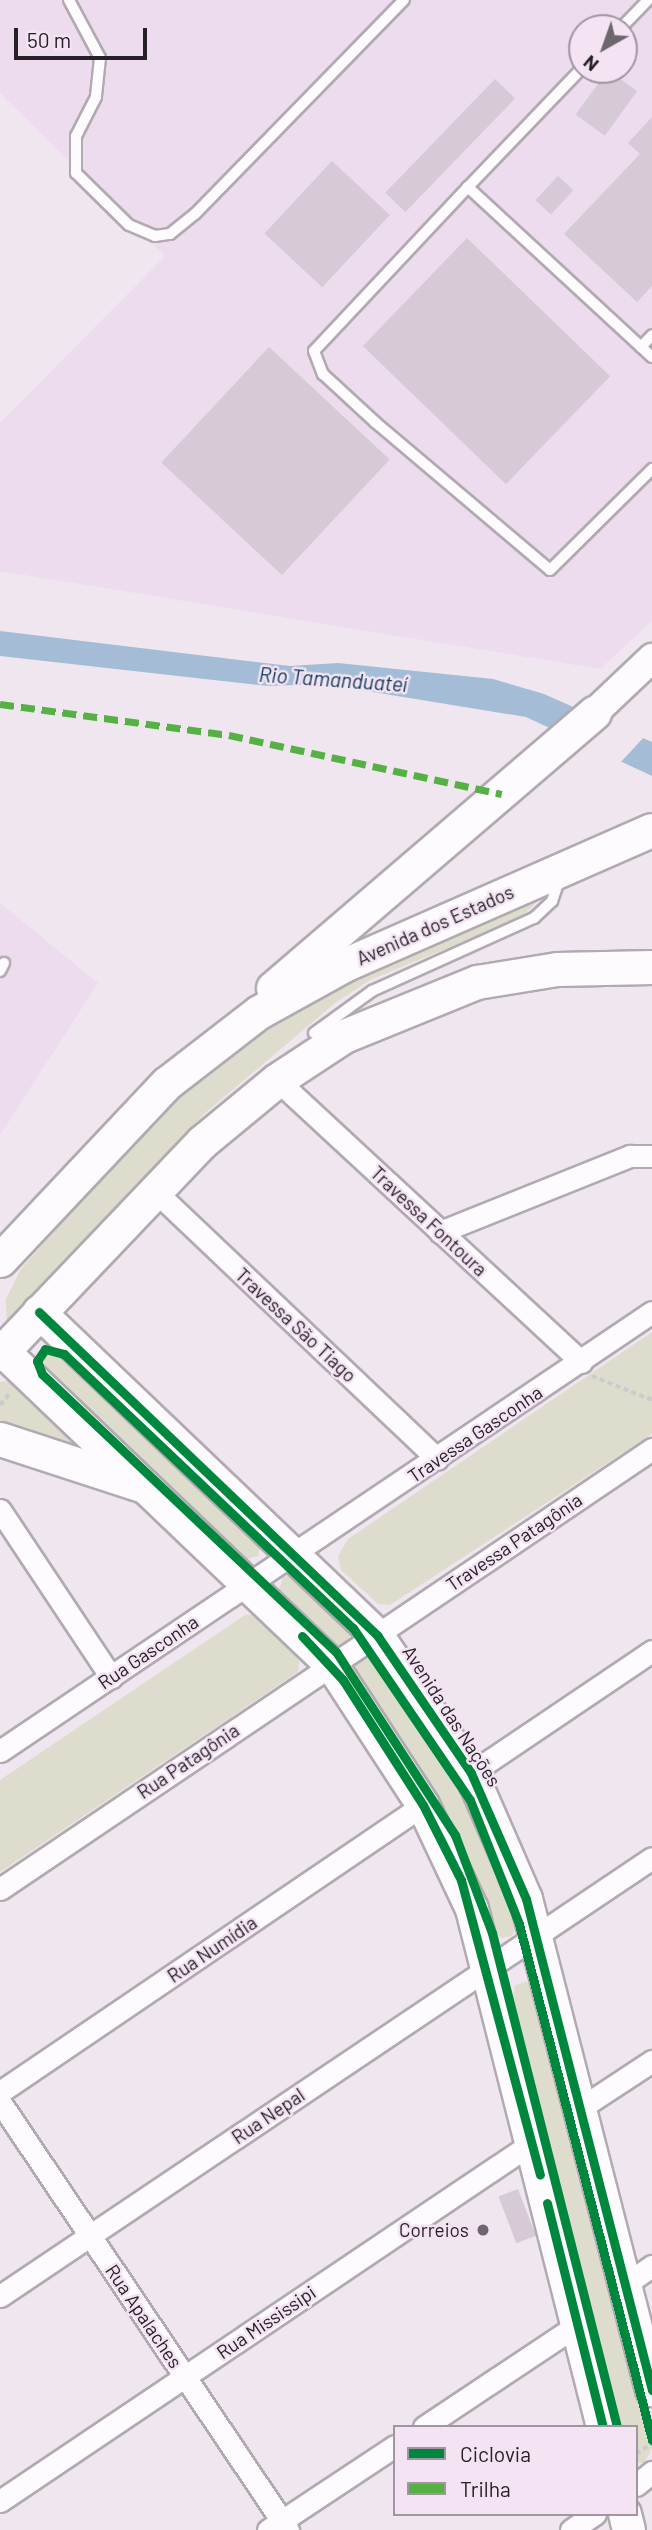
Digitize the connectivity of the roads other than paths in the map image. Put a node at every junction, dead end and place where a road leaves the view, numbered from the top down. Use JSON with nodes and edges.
{"nodes":[{"id":1,"x":69,"y":0,"type":"edge"},
{"id":2,"x":404,"y":0,"type":"edge"},
{"id":3,"x":648,"y":0,"type":"edge"},
{"id":4,"x":634,"y":14,"type":"edge"},
{"id":5,"x":568,"y":83,"type":"edge"},
{"id":6,"x":468,"y":187,"type":"junction"},
{"id":7,"x":652,"y":335,"type":"edge"},
{"id":8,"x":641,"y":346,"type":"junction"},
{"id":9,"x":652,"y":357,"type":"edge"},
{"id":10,"x":652,"y":469,"type":"edge"},
{"id":11,"x":652,"y":658,"type":"edge"},
{"id":12,"x":594,"y":713,"type":"joint"},
{"id":13,"x":652,"y":830,"type":"edge"},
{"id":14,"x":563,"y":869,"type":"junction"},
{"id":15,"x":652,"y":967,"type":"edge"},
{"id":16,"x":314,"y":1033,"type":"dead end"},
{"id":17,"x":226,"y":1034,"type":"junction"},
{"id":18,"x":277,"y":1080,"type":"junction"},
{"id":19,"x":652,"y":1156,"type":"edge"},
{"id":20,"x":155,"y":1191,"type":"junction"},
{"id":21,"x":440,"y":1232,"type":"junction"},
{"id":22,"x":0,"y":1260,"type":"edge"},
{"id":23,"x":40,"y":1312,"type":"junction"},
{"id":24,"x":652,"y":1312,"type":"edge"},
{"id":25,"x":1,"y":1350,"type":"edge"},
{"id":26,"x":581,"y":1362,"type":"junction"},
{"id":27,"x":0,"y":1438,"type":"edge"},
{"id":28,"x":652,"y":1449,"type":"edge"},
{"id":29,"x":437,"y":1459,"type":"junction"},
{"id":30,"x":144,"y":1486,"type":"junction"},
{"id":31,"x":0,"y":1510,"type":"edge"},
{"id":32,"x":298,"y":1555,"type":"junction"},
{"id":33,"x":248,"y":1585,"type":"junction"},
{"id":34,"x":377,"y":1635,"type":"junction"},
{"id":35,"x":652,"y":1651,"type":"edge"},
{"id":36,"x":331,"y":1664,"type":"junction"},
{"id":37,"x":111,"y":1676,"type":"junction"},
{"id":38,"x":0,"y":1751,"type":"edge"},
{"id":39,"x":471,"y":1773,"type":"junction"},
{"id":40,"x":423,"y":1805,"type":"junction"},
{"id":41,"x":652,"y":1858,"type":"edge"},
{"id":42,"x":0,"y":1889,"type":"edge"},
{"id":43,"x":536,"y":1935,"type":"junction"},
{"id":44,"x":487,"y":1968,"type":"junction"},
{"id":45,"x":652,"y":2061,"type":"edge"},
{"id":46,"x":0,"y":2092,"type":"edge"},
{"id":47,"x":0,"y":2102,"type":"edge"},
{"id":48,"x":582,"y":2107,"type":"junction"},
{"id":49,"x":532,"y":2143,"type":"junction"},
{"id":50,"x":90,"y":2236,"type":"junction"},
{"id":51,"x":652,"y":2266,"type":"edge"},
{"id":52,"x":626,"y":2284,"type":"junction"},
{"id":53,"x":0,"y":2296,"type":"edge"},
{"id":54,"x":577,"y":2325,"type":"junction"},
{"id":55,"x":184,"y":2376,"type":"junction"},
{"id":56,"x":652,"y":2390,"type":"edge"},
{"id":57,"x":427,"y":2425,"type":"edge"},
{"id":58,"x":602,"y":2425,"type":"edge"},
{"id":59,"x":393,"y":2447,"type":"edge"},
{"id":60,"x":0,"y":2501,"type":"edge"},
{"id":61,"x":592,"y":2516,"type":"edge"},
{"id":62,"x":279,"y":2527,"type":"edge"},
{"id":63,"x":571,"y":2530,"type":"edge"}],
"edges":[{"from":1,"to":2,"type":"lane"},
{"from":3,"to":4,"type":"lane"},
{"from":5,"to":6,"type":"lane"},
{"from":6,"to":8,"type":"lane"},
{"from":6,"to":10,"type":"lane"},
{"from":7,"to":8,"type":"lane"},
{"from":8,"to":9,"type":"lane"},
{"from":11,"to":12,"type":"main road"},
{"from":12,"to":17,"type":"highway"},
{"from":13,"to":14,"type":"highway","name":"Avenida dos Estados"},
{"from":14,"to":16,"type":"lane"},
{"from":14,"to":17,"type":"highway","name":"Avenida dos Estados"},
{"from":15,"to":18,"type":"highway"},
{"from":17,"to":22,"type":"highway"},
{"from":18,"to":20,"type":"highway"},
{"from":18,"to":21,"type":"street","name":"Travessa Fontoura"},
{"from":19,"to":21,"type":"street"},
{"from":20,"to":23,"type":"highway"},
{"from":20,"to":29,"type":"street","name":"Travessa São Tiago"},
{"from":21,"to":26,"type":"street","name":"Travessa Fontoura"},
{"from":23,"to":25,"type":"highway"},
{"from":23,"to":32,"type":"main road","name":"Avenida das Nações"},
{"from":24,"to":26,"type":"street","name":"Travessa Gasconha"},
{"from":25,"to":30,"type":"main road"},
{"from":26,"to":29,"type":"street","name":"Travessa Gasconha"},
{"from":27,"to":30,"type":"highway"},
{"from":28,"to":34,"type":"street","name":"Travessa Patagônia"},
{"from":29,"to":32,"type":"street","name":"Travessa Gasconha"},
{"from":30,"to":33,"type":"main road"},
{"from":31,"to":37,"type":"street"},
{"from":32,"to":33,"type":"street","name":"Rua Gasconha"},
{"from":32,"to":34,"type":"main road","name":"Avenida das Nações"},
{"from":33,"to":36,"type":"main road"},
{"from":33,"to":37,"type":"street","name":"Rua Gasconha"},
{"from":34,"to":36,"type":"street","name":"Rua Patagônia"},
{"from":34,"to":39,"type":"main road","name":"Avenida das Nações"},
{"from":35,"to":39,"type":"street"},
{"from":36,"to":40,"type":"main road"},
{"from":36,"to":42,"type":"street","name":"Rua Patagônia"},
{"from":37,"to":38,"type":"street","name":"Rua Gasconha"},
{"from":39,"to":43,"type":"main road","name":"Avenida das Nações"},
{"from":40,"to":44,"type":"main road"},
{"from":40,"to":46,"type":"street","name":"Rua Numídia"},
{"from":41,"to":43,"type":"street","name":"Rua Nepal"},
{"from":43,"to":44,"type":"street","name":"Rua Nepal"},
{"from":43,"to":48,"type":"main road","name":"Avenida das Nações"},
{"from":44,"to":49,"type":"main road"},
{"from":44,"to":50,"type":"street","name":"Rua Nepal"},
{"from":45,"to":48,"type":"street"},
{"from":47,"to":50,"type":"street","name":"Rua Apalaches"},
{"from":48,"to":52,"type":"main road","name":"Avenida das Nações"},
{"from":49,"to":54,"type":"main road"},
{"from":49,"to":55,"type":"street","name":"Rua Mississipi"},
{"from":50,"to":53,"type":"street","name":"Rua Nepal"},
{"from":50,"to":55,"type":"street","name":"Rua Apalaches"},
{"from":51,"to":52,"type":"street"},
{"from":52,"to":56,"type":"main road","name":"Avenida das Nações"},
{"from":54,"to":57,"type":"street"},
{"from":54,"to":58,"type":"main road"},
{"from":55,"to":60,"type":"street","name":"Rua Mississipi"},
{"from":55,"to":62,"type":"street","name":"Rua Apalaches"},
{"from":59,"to":62,"type":"street"},
{"from":61,"to":63,"type":"street"}]}
